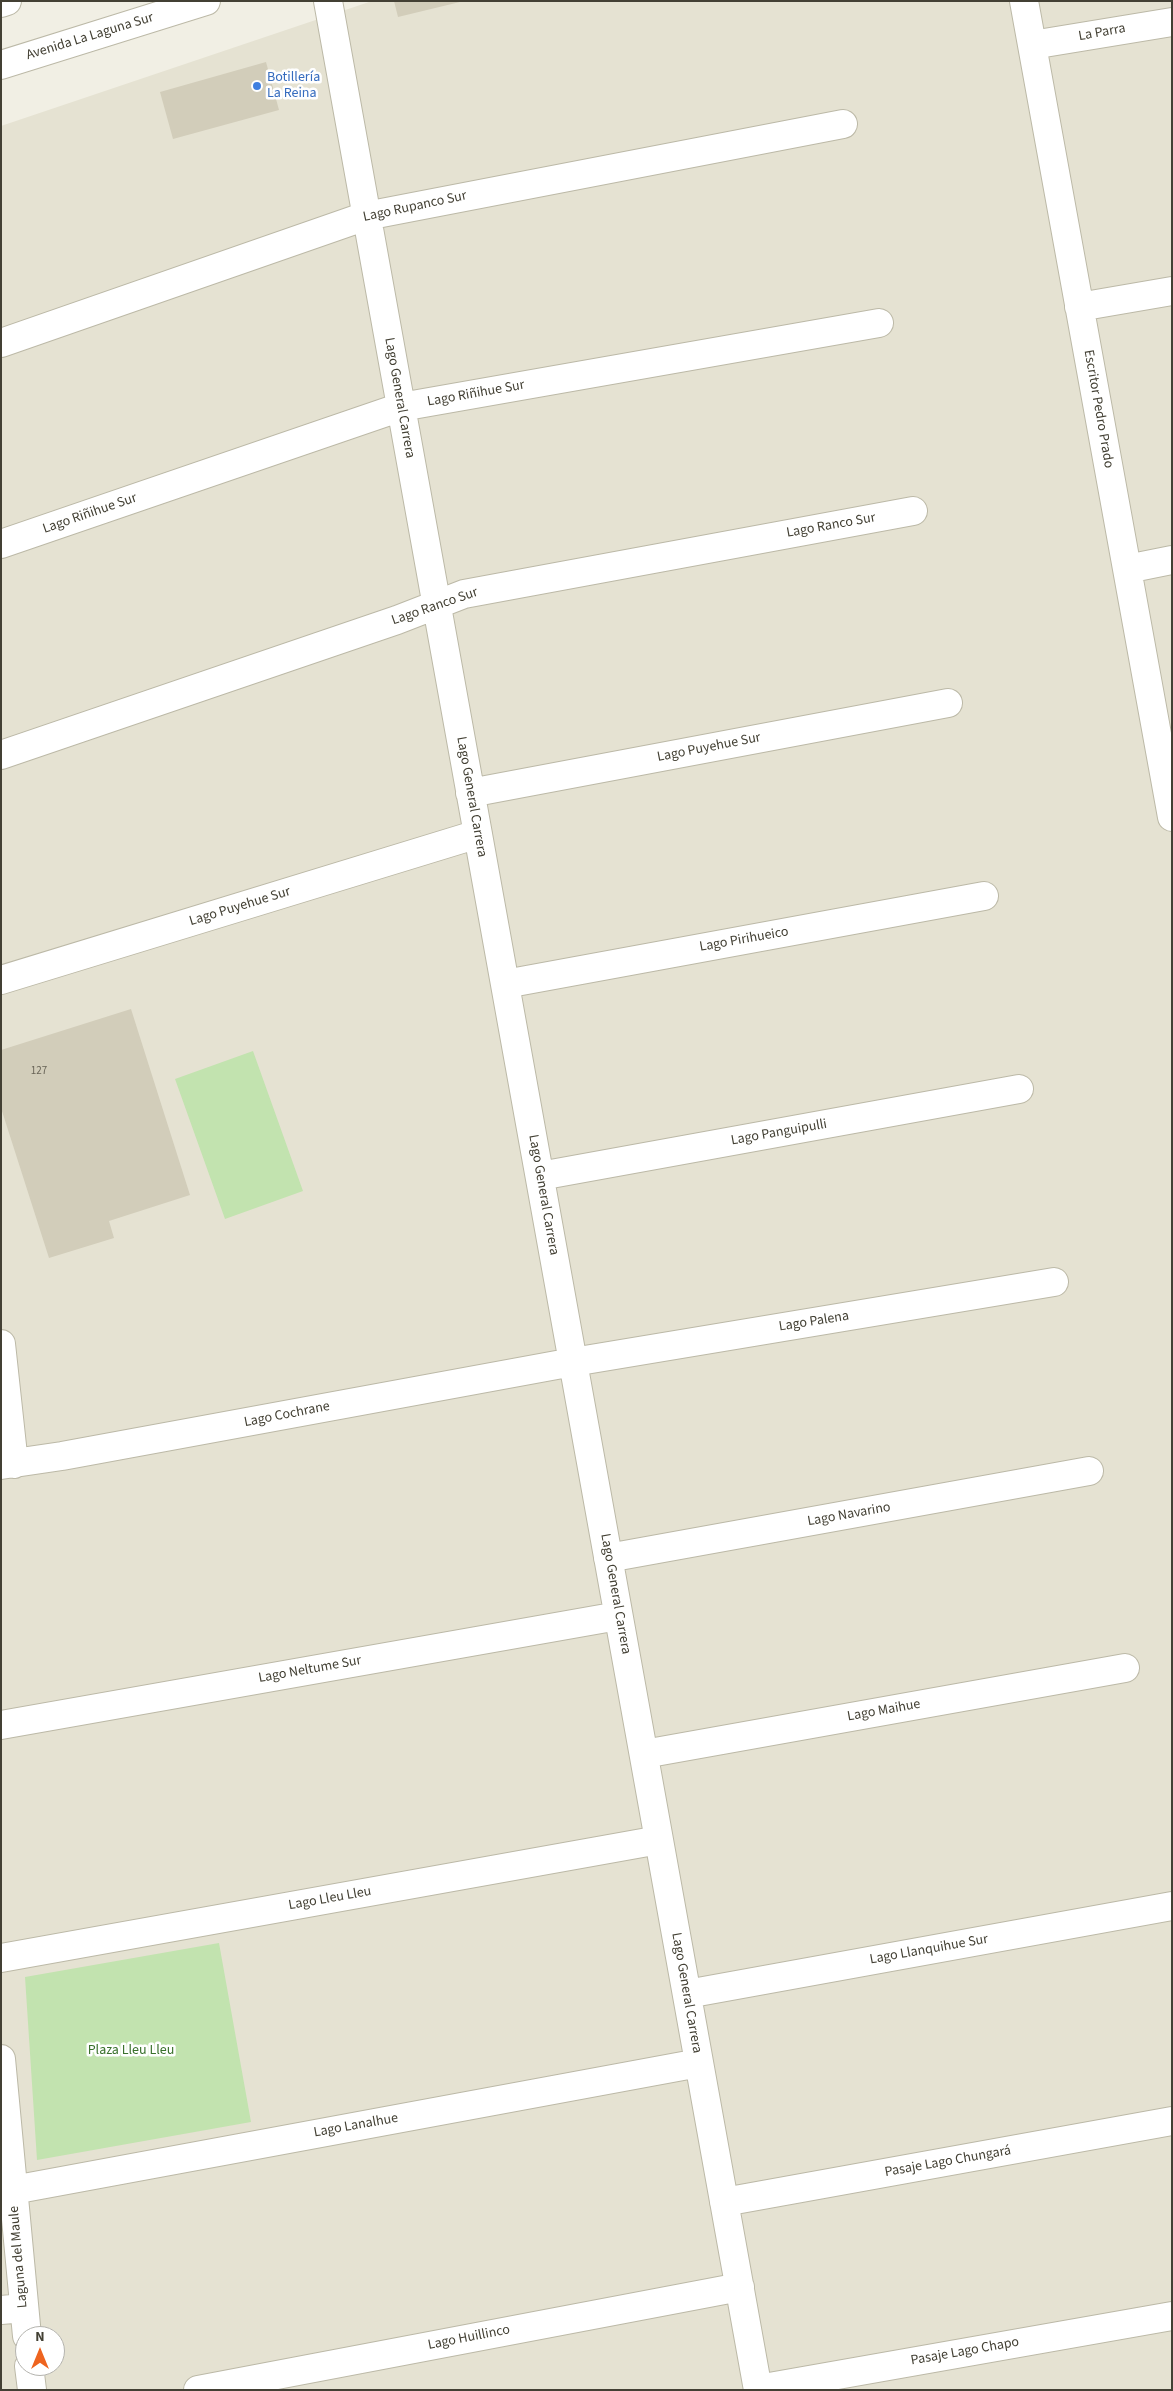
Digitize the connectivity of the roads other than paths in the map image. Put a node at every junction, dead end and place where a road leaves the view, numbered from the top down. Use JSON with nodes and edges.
{"nodes":[{"id":1,"x":7,"y":1,"type":"edge"},
{"id":2,"x":206,"y":1,"type":"edge"},
{"id":3,"x":328,"y":1,"type":"edge"},
{"id":4,"x":1024,"y":1,"type":"edge"},
{"id":5,"x":1,"y":3,"type":"edge"},
{"id":6,"x":1172,"y":22,"type":"edge"},
{"id":7,"x":1032,"y":45,"type":"junction"},
{"id":8,"x":1,"y":65,"type":"edge"},
{"id":9,"x":843,"y":124,"type":"dead end"},
{"id":10,"x":366,"y":216,"type":"junction"},
{"id":11,"x":1172,"y":290,"type":"edge"},
{"id":12,"x":1079,"y":307,"type":"junction"},
{"id":13,"x":879,"y":323,"type":"dead end"},
{"id":14,"x":1,"y":343,"type":"edge"},
{"id":15,"x":401,"y":407,"type":"junction"},
{"id":16,"x":914,"y":511,"type":"dead end"},
{"id":17,"x":1,"y":544,"type":"edge"},
{"id":18,"x":1172,"y":560,"type":"edge"},
{"id":19,"x":1127,"y":569,"type":"junction"},
{"id":20,"x":436,"y":605,"type":"junction"},
{"id":21,"x":948,"y":703,"type":"dead end"},
{"id":22,"x":1,"y":755,"type":"edge"},
{"id":23,"x":470,"y":793,"type":"junction"},
{"id":24,"x":1172,"y":817,"type":"edge"},
{"id":25,"x":478,"y":834,"type":"junction"},
{"id":26,"x":984,"y":896,"type":"dead end"},
{"id":27,"x":1,"y":980,"type":"edge"},
{"id":28,"x":505,"y":984,"type":"junction"},
{"id":29,"x":1019,"y":1089,"type":"dead end"},
{"id":30,"x":540,"y":1176,"type":"junction"},
{"id":31,"x":1054,"y":1282,"type":"dead end"},
{"id":32,"x":1,"y":1344,"type":"edge"},
{"id":33,"x":573,"y":1362,"type":"junction"},
{"id":34,"x":7,"y":1464,"type":"edge"},
{"id":35,"x":1089,"y":1471,"type":"dead end"},
{"id":36,"x":608,"y":1558,"type":"junction"},
{"id":37,"x":618,"y":1616,"type":"junction"},
{"id":38,"x":1125,"y":1668,"type":"dead end"},
{"id":39,"x":1,"y":1725,"type":"edge"},
{"id":40,"x":644,"y":1754,"type":"junction"},
{"id":41,"x":659,"y":1840,"type":"junction"},
{"id":42,"x":1172,"y":1906,"type":"edge"},
{"id":43,"x":1,"y":1958,"type":"edge"},
{"id":44,"x":687,"y":1994,"type":"junction"},
{"id":45,"x":1,"y":2059,"type":"edge"},
{"id":46,"x":699,"y":2063,"type":"junction"},
{"id":47,"x":4,"y":2117,"type":"edge"},
{"id":48,"x":1172,"y":2121,"type":"edge"},
{"id":49,"x":13,"y":2190,"type":"junction"},
{"id":50,"x":724,"y":2202,"type":"junction"},
{"id":51,"x":740,"y":2287,"type":"junction"},
{"id":52,"x":13,"y":2309,"type":"edge"},
{"id":53,"x":1172,"y":2316,"type":"edge"},
{"id":54,"x":22,"y":2326,"type":"edge"},
{"id":55,"x":30,"y":2376,"type":"edge"},
{"id":56,"x":758,"y":2389,"type":"edge"},
{"id":57,"x":32,"y":2390,"type":"edge"},
{"id":58,"x":198,"y":2390,"type":"edge"}],
"edges":[{"from":1,"to":5,"type":"street"},
{"from":2,"to":8,"type":"street","name":"Avenida La Laguna Sur"},
{"from":3,"to":10,"type":"street","name":"Lago General Carrera"},
{"from":4,"to":7,"type":"street","name":"Escritor Pedro Prado"},
{"from":6,"to":7,"type":"street","name":"La Parra"},
{"from":7,"to":12,"type":"street","name":"Escritor Pedro Prado"},
{"from":9,"to":10,"type":"street","name":"Lago Rupanco Sur"},
{"from":10,"to":14,"type":"street","name":"Lago Rupanco Sur"},
{"from":10,"to":15,"type":"street","name":"Lago General Carrera"},
{"from":11,"to":12,"type":"street"},
{"from":12,"to":19,"type":"street","name":"Escritor Pedro Prado"},
{"from":13,"to":15,"type":"street","name":"Lago Riñihue Sur"},
{"from":15,"to":17,"type":"street","name":"Lago Riñihue Sur"},
{"from":15,"to":20,"type":"street","name":"Lago General Carrera"},
{"from":16,"to":20,"type":"street","name":"Lago Ranco Sur"},
{"from":18,"to":19,"type":"street"},
{"from":19,"to":24,"type":"street","name":"Escritor Pedro Prado"},
{"from":20,"to":22,"type":"street","name":"Lago Ranco Sur"},
{"from":20,"to":23,"type":"street","name":"Lago General Carrera"},
{"from":21,"to":23,"type":"street","name":"Lago Puyehue Sur"},
{"from":23,"to":25,"type":"street","name":"Lago General Carrera"},
{"from":25,"to":27,"type":"street","name":"Lago Puyehue Sur"},
{"from":25,"to":28,"type":"street","name":"Lago General Carrera"},
{"from":26,"to":28,"type":"street","name":"Lago Pirihueico"},
{"from":28,"to":30,"type":"street","name":"Lago General Carrera"},
{"from":29,"to":30,"type":"street","name":"Lago Panguipulli"},
{"from":30,"to":33,"type":"street","name":"Lago General Carrera"},
{"from":31,"to":33,"type":"street","name":"Lago Palena"},
{"from":32,"to":34,"type":"street"},
{"from":33,"to":34,"type":"street","name":"Lago Cochrane"},
{"from":33,"to":36,"type":"street","name":"Lago General Carrera"},
{"from":35,"to":36,"type":"street","name":"Lago Navarino"},
{"from":36,"to":37,"type":"street","name":"Lago General Carrera"},
{"from":37,"to":39,"type":"street","name":"Lago Neltume Sur"},
{"from":37,"to":40,"type":"street","name":"Lago General Carrera"},
{"from":38,"to":40,"type":"street","name":"Lago Maihue"},
{"from":40,"to":41,"type":"street","name":"Lago General Carrera"},
{"from":41,"to":43,"type":"street","name":"Lago Lleu Lleu"},
{"from":41,"to":44,"type":"street","name":"Lago General Carrera"},
{"from":42,"to":44,"type":"street","name":"Lago Llanquihue Sur"},
{"from":44,"to":46,"type":"street","name":"Lago General Carrera"},
{"from":45,"to":47,"type":"street","name":"Laguna del Maule"},
{"from":46,"to":49,"type":"street","name":"Lago Lanalhue"},
{"from":46,"to":50,"type":"street","name":"Lago General Carrera"},
{"from":47,"to":49,"type":"street","name":"Laguna del Maule"},
{"from":48,"to":50,"type":"street","name":"Pasaje Lago Chungará"},
{"from":49,"to":52,"type":"street","name":"Laguna del Maule"},
{"from":50,"to":51,"type":"street","name":"Lago General Carrera"},
{"from":51,"to":56,"type":"street","name":"Lago General Carrera"},
{"from":51,"to":58,"type":"street","name":"Lago Huillinco"},
{"from":52,"to":54,"type":"street","name":"Laguna del Maule"},
{"from":53,"to":56,"type":"street","name":"Pasaje Lago Chapo"},
{"from":55,"to":57,"type":"street"}]}
